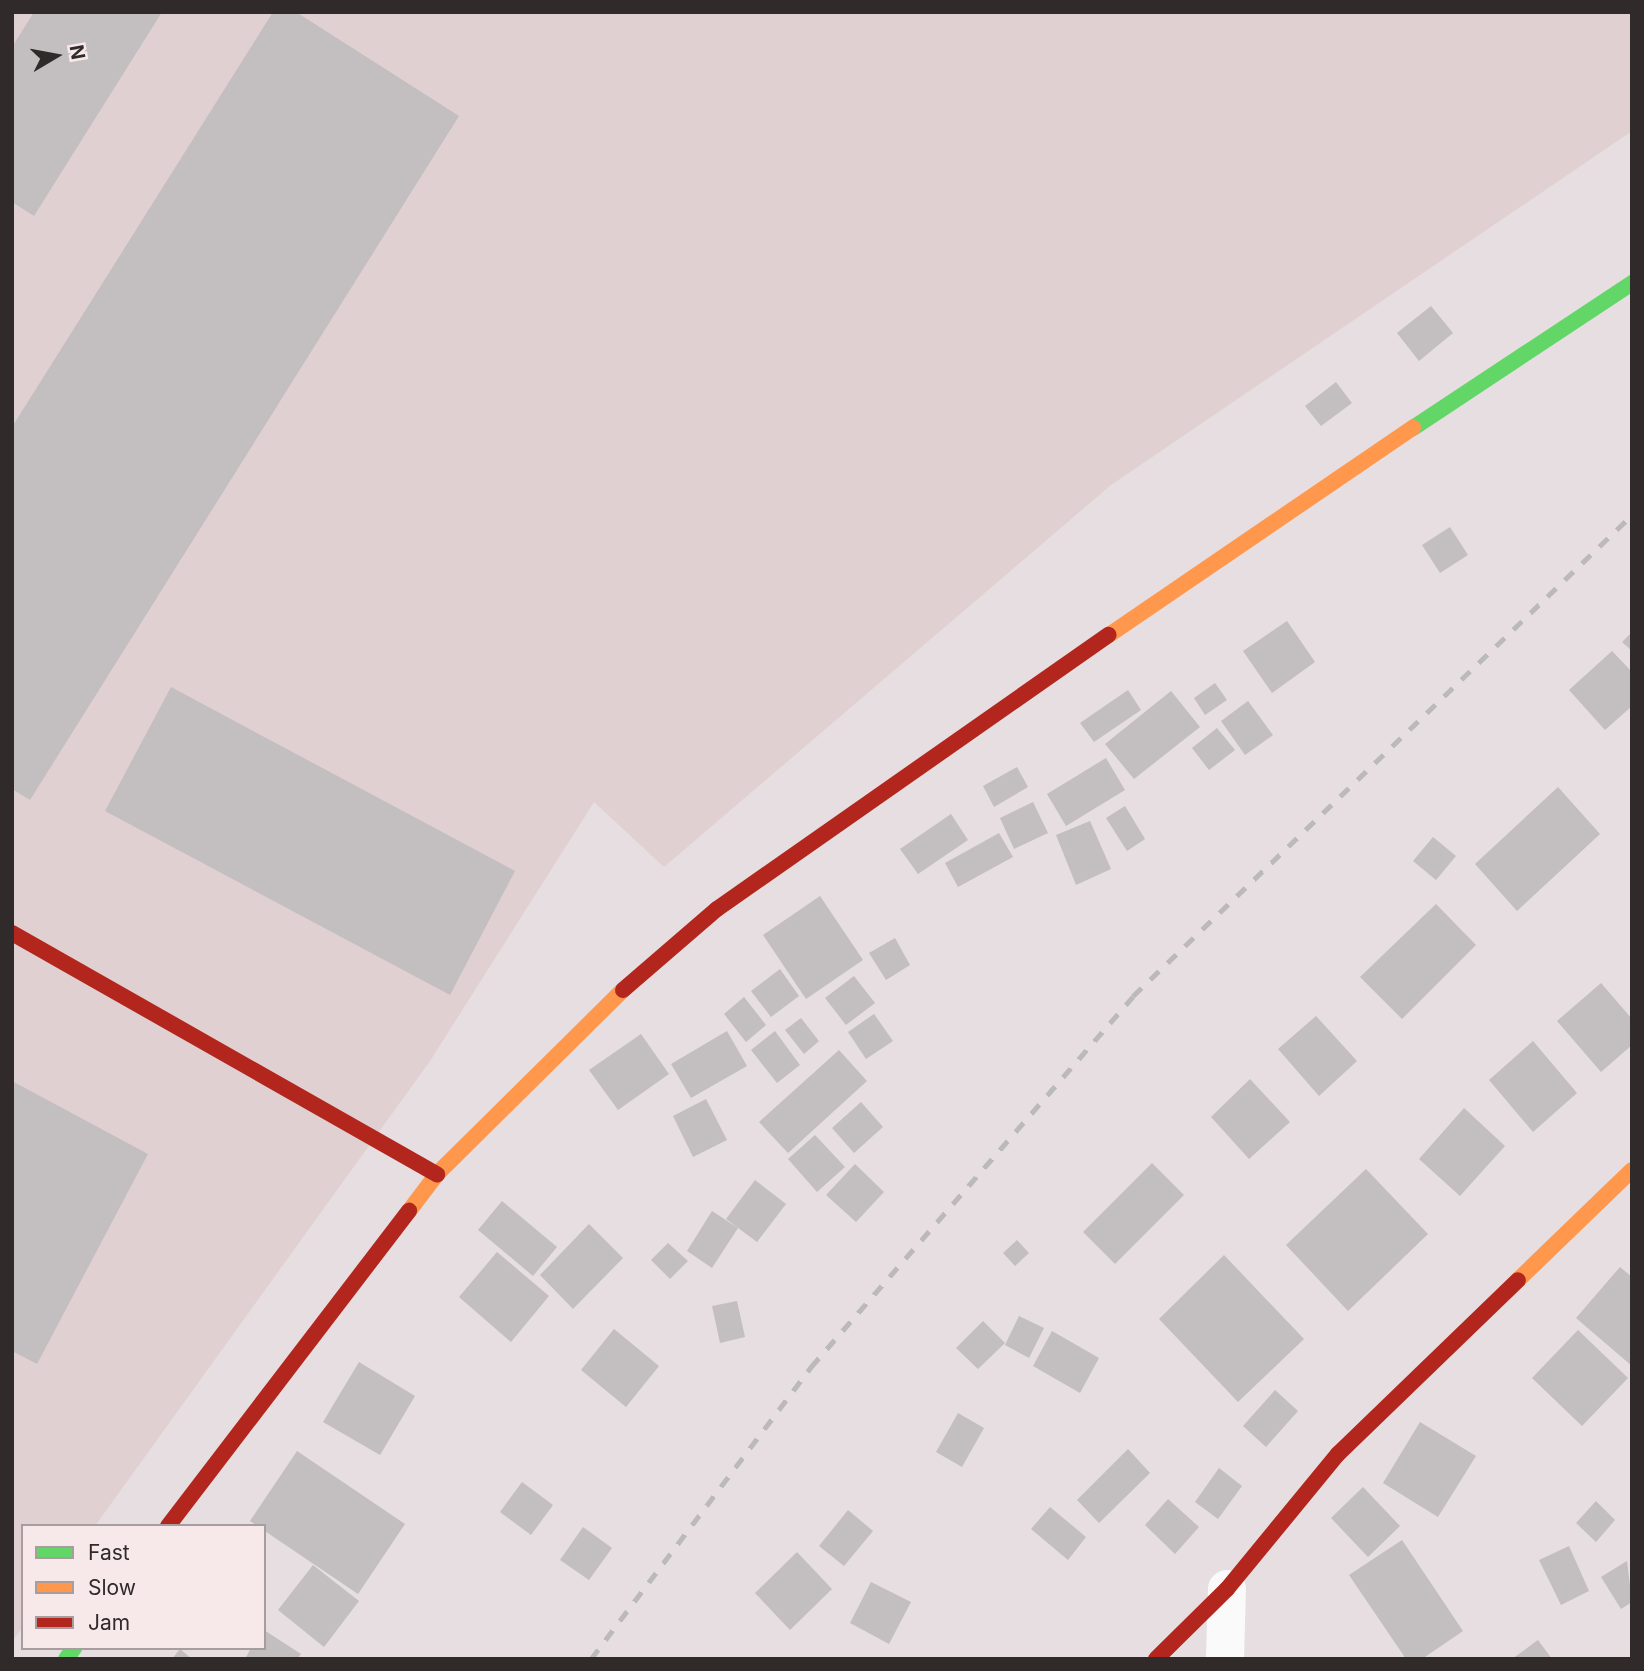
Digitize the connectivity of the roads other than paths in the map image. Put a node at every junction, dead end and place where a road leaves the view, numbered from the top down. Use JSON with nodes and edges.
{"nodes":[{"id":1,"x":1632,"y":283,"type":"edge"},
{"id":2,"x":12,"y":933,"type":"edge"},
{"id":3,"x":1632,"y":1170,"type":"edge"},
{"id":4,"x":437,"y":1174,"type":"junction"},
{"id":5,"x":169,"y":1524,"type":"edge"},
{"id":6,"x":1227,"y":1590,"type":"junction"},
{"id":7,"x":1156,"y":1659,"type":"edge"},
{"id":8,"x":1225,"y":1659,"type":"edge"}],
"edges":[{"from":1,"to":4,"type":"street"},
{"from":2,"to":4,"type":"street"},
{"from":3,"to":6,"type":"street"},
{"from":4,"to":5,"type":"street"},
{"from":6,"to":7,"type":"street"},
{"from":6,"to":8,"type":"street"}]}
